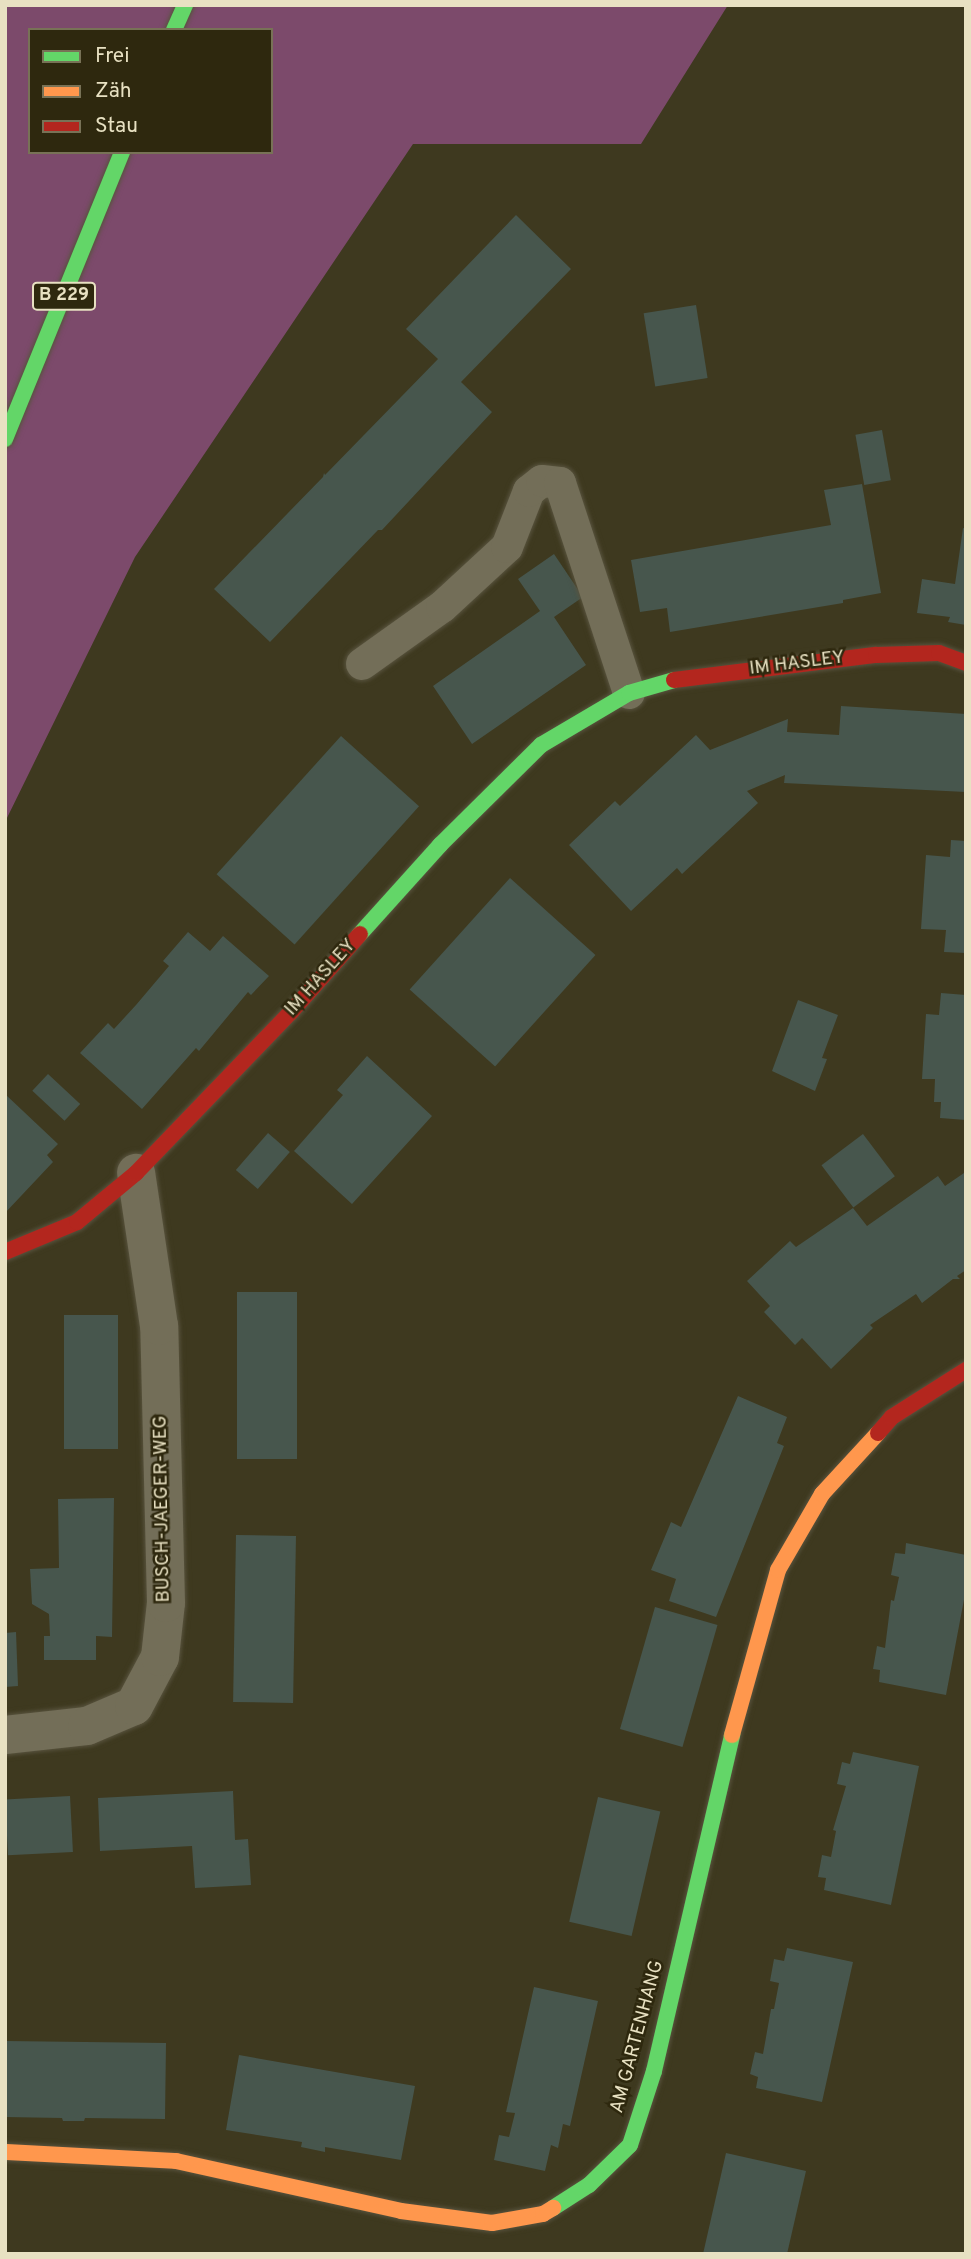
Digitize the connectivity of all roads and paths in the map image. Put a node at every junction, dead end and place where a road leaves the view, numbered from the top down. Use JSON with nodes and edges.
{"nodes":[{"id":1,"x":185,"y":5,"type":"edge"},
{"id":2,"x":175,"y":28,"type":"edge"},
{"id":3,"x":121,"y":154,"type":"edge"},
{"id":4,"x":5,"y":439,"type":"edge"},
{"id":5,"x":966,"y":663,"type":"edge"},
{"id":6,"x":362,"y":664,"type":"dead end"},
{"id":7,"x":629,"y":693,"type":"junction"},
{"id":8,"x":136,"y":1173,"type":"junction"},
{"id":9,"x":5,"y":1252,"type":"edge"},
{"id":10,"x":966,"y":1370,"type":"edge"},
{"id":11,"x":5,"y":1735,"type":"edge"},
{"id":12,"x":5,"y":2152,"type":"edge"}],
"edges":[{"from":1,"to":2,"type":"street"},
{"from":3,"to":4,"type":"street","number":"B 229"},
{"from":5,"to":7,"type":"street","name":"IM HASLEY"},
{"from":6,"to":7,"type":"lane"},
{"from":7,"to":8,"type":"street","name":"IM HASLEY"},
{"from":8,"to":9,"type":"street","name":"IM HASLEY"},
{"from":8,"to":11,"type":"street","name":"BUSCH-JAEGER-WEG"},
{"from":10,"to":12,"type":"street","name":"AM GARTENHANG"}]}
